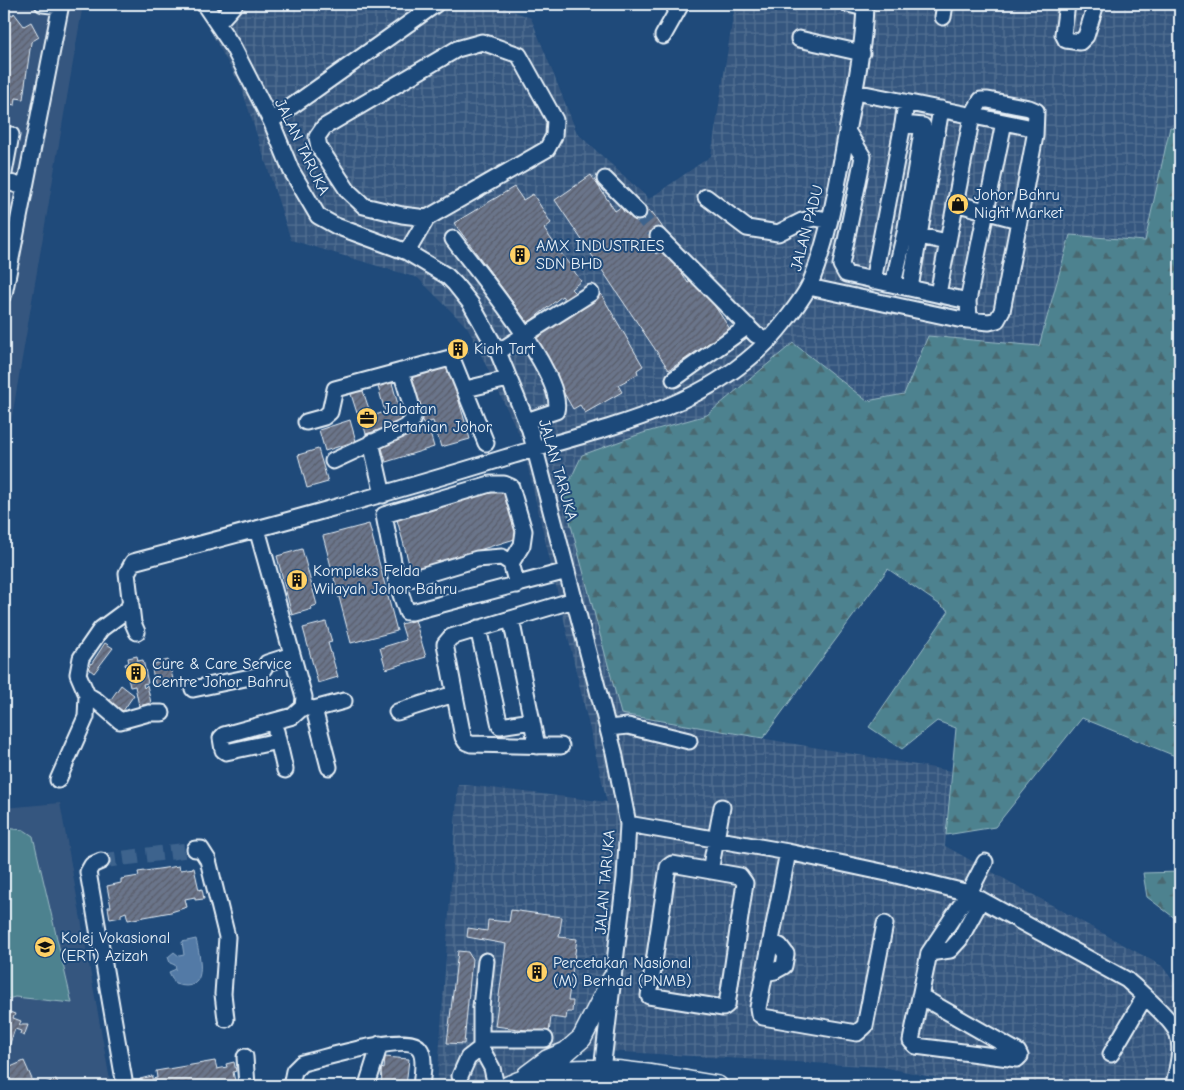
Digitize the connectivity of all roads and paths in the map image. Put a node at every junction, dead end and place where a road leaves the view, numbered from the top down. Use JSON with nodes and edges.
{"nodes":[{"id":1,"x":43,"y":4,"type":"edge"},
{"id":2,"x":204,"y":4,"type":"edge"},
{"id":3,"x":234,"y":4,"type":"edge"},
{"id":4,"x":436,"y":4,"type":"edge"},
{"id":5,"x":681,"y":4,"type":"edge"},
{"id":6,"x":848,"y":4,"type":"edge"},
{"id":7,"x":1067,"y":4,"type":"edge"},
{"id":8,"x":1096,"y":4,"type":"edge"},
{"id":9,"x":60,"y":5,"type":"edge"},
{"id":10,"x":865,"y":6,"type":"edge"},
{"id":11,"x":218,"y":23,"type":"junction"},
{"id":12,"x":663,"y":36,"type":"dead end"},
{"id":13,"x":799,"y":39,"type":"dead end"},
{"id":14,"x":862,"y":53,"type":"junction"},
{"id":15,"x":855,"y":92,"type":"junction"},
{"id":16,"x":906,"y":103,"type":"junction"},
{"id":17,"x":926,"y":106,"type":"junction"},
{"id":18,"x":941,"y":109,"type":"junction"},
{"id":19,"x":972,"y":116,"type":"junction"},
{"id":20,"x":271,"y":121,"type":"junction"},
{"id":21,"x":1004,"y":122,"type":"junction"},
{"id":22,"x":903,"y":124,"type":"junction"},
{"id":23,"x":923,"y":126,"type":"junction"},
{"id":24,"x":938,"y":128,"type":"junction"},
{"id":25,"x":847,"y":131,"type":"junction"},
{"id":26,"x":1034,"y":131,"type":"junction"},
{"id":27,"x":8,"y":135,"type":"edge"},
{"id":28,"x":34,"y":138,"type":"junction"},
{"id":29,"x":4,"y":173,"type":"edge"},
{"id":30,"x":605,"y":179,"type":"dead end"},
{"id":31,"x":4,"y":181,"type":"edge"},
{"id":32,"x":24,"y":187,"type":"junction"},
{"id":33,"x":706,"y":198,"type":"dead end"},
{"id":34,"x":955,"y":203,"type":"junction"},
{"id":35,"x":986,"y":211,"type":"junction"},
{"id":36,"x":638,"y":212,"type":"tunnel mouth"},
{"id":37,"x":427,"y":218,"type":"junction"},
{"id":38,"x":828,"y":220,"type":"junction"},
{"id":39,"x":1018,"y":220,"type":"junction"},
{"id":40,"x":658,"y":236,"type":"tunnel mouth"},
{"id":41,"x":920,"y":236,"type":"junction"},
{"id":42,"x":453,"y":239,"type":"dead end"},
{"id":43,"x":947,"y":242,"type":"junction"},
{"id":44,"x":407,"y":252,"type":"junction"},
{"id":45,"x":474,"y":267,"type":"junction"},
{"id":46,"x":873,"y":281,"type":"junction"},
{"id":47,"x":455,"y":284,"type":"junction"},
{"id":48,"x":893,"y":284,"type":"junction"},
{"id":49,"x":488,"y":285,"type":"junction"},
{"id":50,"x":809,"y":287,"type":"junction"},
{"id":51,"x":910,"y":288,"type":"junction"},
{"id":52,"x":591,"y":293,"type":"dead end"},
{"id":53,"x":4,"y":294,"type":"edge"},
{"id":54,"x":938,"y":294,"type":"junction"},
{"id":55,"x":467,"y":299,"type":"junction"},
{"id":56,"x":968,"y":301,"type":"junction"},
{"id":57,"x":969,"y":319,"type":"junction"},
{"id":58,"x":748,"y":326,"type":"junction"},
{"id":59,"x":525,"y":336,"type":"junction"},
{"id":60,"x":769,"y":340,"type":"junction"},
{"id":61,"x":498,"y":352,"type":"junction"},
{"id":62,"x":401,"y":372,"type":"junction"},
{"id":63,"x":508,"y":379,"type":"junction"},
{"id":64,"x":674,"y":379,"type":"dead end"},
{"id":65,"x":466,"y":389,"type":"junction"},
{"id":66,"x":526,"y":421,"type":"junction"},
{"id":67,"x":306,"y":422,"type":"dead end"},
{"id":68,"x":371,"y":442,"type":"junction"},
{"id":69,"x":486,"y":443,"type":"dead end"},
{"id":70,"x":536,"y":449,"type":"junction"},
{"id":71,"x":333,"y":461,"type":"dead end"},
{"id":72,"x":383,"y":495,"type":"junction"},
{"id":73,"x":257,"y":529,"type":"junction"},
{"id":74,"x":511,"y":563,"type":"junction"},
{"id":75,"x":567,"y":571,"type":"junction"},
{"id":76,"x":397,"y":584,"type":"junction"},
{"id":77,"x":517,"y":585,"type":"junction"},
{"id":78,"x":574,"y":600,"type":"junction"},
{"id":79,"x":131,"y":601,"type":"junction"},
{"id":80,"x":512,"y":619,"type":"junction"},
{"id":81,"x":478,"y":628,"type":"junction"},
{"id":82,"x":137,"y":632,"type":"dead end"},
{"id":83,"x":292,"y":655,"type":"junction"},
{"id":84,"x":193,"y":689,"type":"dead end"},
{"id":85,"x":454,"y":694,"type":"junction"},
{"id":86,"x":86,"y":695,"type":"junction"},
{"id":87,"x":344,"y":701,"type":"dead end"},
{"id":88,"x":309,"y":708,"type":"junction"},
{"id":89,"x":396,"y":712,"type":"dead end"},
{"id":90,"x":162,"y":713,"type":"dead end"},
{"id":91,"x":532,"y":721,"type":"junction"},
{"id":92,"x":274,"y":722,"type":"junction"},
{"id":93,"x":608,"y":728,"type":"junction"},
{"id":94,"x":278,"y":741,"type":"junction"},
{"id":95,"x":689,"y":741,"type":"dead end"},
{"id":96,"x":537,"y":746,"type":"junction"},
{"id":97,"x":561,"y":746,"type":"dead end"},
{"id":98,"x":329,"y":767,"type":"dead end"},
{"id":99,"x":285,"y":770,"type":"dead end"},
{"id":100,"x":58,"y":780,"type":"dead end"},
{"id":101,"x":722,"y":807,"type":"dead end"},
{"id":102,"x":628,"y":824,"type":"junction"},
{"id":103,"x":716,"y":839,"type":"junction"},
{"id":104,"x":196,"y":849,"type":"dead end"},
{"id":105,"x":788,"y":852,"type":"junction"},
{"id":106,"x":101,"y":861,"type":"dead end"},
{"id":107,"x":985,"y":862,"type":"dead end"},
{"id":108,"x":710,"y":871,"type":"junction"},
{"id":109,"x":975,"y":897,"type":"junction"},
{"id":110,"x":885,"y":924,"type":"dead end"},
{"id":111,"x":486,"y":961,"type":"dead end"},
{"id":112,"x":612,"y":979,"type":"junction"},
{"id":113,"x":920,"y":996,"type":"junction"},
{"id":114,"x":1145,"y":996,"type":"junction"},
{"id":115,"x":226,"y":1019,"type":"dead end"},
{"id":116,"x":546,"y":1039,"type":"dead end"},
{"id":117,"x":380,"y":1044,"type":"junction"},
{"id":118,"x":481,"y":1044,"type":"junction"},
{"id":119,"x":1111,"y":1054,"type":"dead end"},
{"id":120,"x":245,"y":1057,"type":"dead end"},
{"id":121,"x":602,"y":1070,"type":"junction"},
{"id":122,"x":460,"y":1076,"type":"dead end"},
{"id":123,"x":368,"y":1082,"type":"dead end"},
{"id":124,"x":513,"y":1084,"type":"edge"},
{"id":125,"x":125,"y":1086,"type":"edge"},
{"id":126,"x":247,"y":1086,"type":"edge"},
{"id":127,"x":291,"y":1086,"type":"edge"},
{"id":128,"x":421,"y":1086,"type":"edge"},
{"id":129,"x":496,"y":1086,"type":"edge"},
{"id":130,"x":718,"y":1086,"type":"edge"},
{"id":131,"x":1174,"y":1086,"type":"edge"}],
"edges":[{"from":1,"to":9,"type":"street"},
{"from":2,"to":11,"type":"street","name":"JALAN TARUKA"},
{"from":3,"to":11,"type":"street"},
{"from":4,"to":20,"type":"street"},
{"from":5,"to":12,"type":"street"},
{"from":6,"to":10,"type":"street"},
{"from":7,"to":8,"type":"street"},
{"from":9,"to":28,"type":"street"},
{"from":10,"to":14,"type":"street","name":"JALAN PADU"},
{"from":11,"to":20,"type":"street","name":"JALAN TARUKA"},
{"from":13,"to":14,"type":"street"},
{"from":14,"to":15,"type":"street","name":"JALAN PADU"},
{"from":15,"to":16,"type":"street"},
{"from":15,"to":25,"type":"street","name":"JALAN PADU"},
{"from":16,"to":17,"type":"street"},
{"from":16,"to":22,"type":"street"},
{"from":17,"to":18,"type":"street"},
{"from":17,"to":23,"type":"street"},
{"from":18,"to":19,"type":"street"},
{"from":18,"to":24,"type":"street"},
{"from":19,"to":21,"type":"street"},
{"from":19,"to":26,"type":"street"},
{"from":19,"to":34,"type":"street"},
{"from":20,"to":44,"type":"street","name":"JALAN TARUKA"},
{"from":21,"to":26,"type":"street"},
{"from":21,"to":35,"type":"street"},
{"from":22,"to":23,"type":"street"},
{"from":22,"to":46,"type":"street"},
{"from":23,"to":24,"type":"street"},
{"from":23,"to":48,"type":"street"},
{"from":24,"to":41,"type":"street"},
{"from":25,"to":38,"type":"street","name":"JALAN PADU"},
{"from":25,"to":46,"type":"street"},
{"from":26,"to":39,"type":"street"},
{"from":27,"to":28,"type":"street"},
{"from":27,"to":29,"type":"street"},
{"from":28,"to":32,"type":"street"},
{"from":30,"to":36,"type":"street"},
{"from":31,"to":32,"type":"street"},
{"from":32,"to":53,"type":"street"},
{"from":33,"to":38,"type":"street"},
{"from":34,"to":35,"type":"street"},
{"from":34,"to":43,"type":"street"},
{"from":35,"to":39,"type":"street"},
{"from":35,"to":56,"type":"street"},
{"from":37,"to":37,"type":"street"},
{"from":37,"to":44,"type":"street"},
{"from":38,"to":50,"type":"street","name":"JALAN PADU"},
{"from":39,"to":57,"type":"street"},
{"from":40,"to":58,"type":"street"},
{"from":41,"to":43,"type":"street"},
{"from":41,"to":51,"type":"street"},
{"from":42,"to":45,"type":"street"},
{"from":43,"to":54,"type":"street"},
{"from":44,"to":47,"type":"street","name":"JALAN TARUKA"},
{"from":45,"to":47,"type":"street"},
{"from":45,"to":49,"type":"street"},
{"from":46,"to":48,"type":"street"},
{"from":47,"to":55,"type":"street","name":"JALAN TARUKA"},
{"from":48,"to":51,"type":"street"},
{"from":49,"to":55,"type":"street"},
{"from":49,"to":59,"type":"street"},
{"from":50,"to":57,"type":"street"},
{"from":50,"to":60,"type":"street","name":"JALAN PADU"},
{"from":51,"to":54,"type":"street"},
{"from":52,"to":59,"type":"street"},
{"from":54,"to":56,"type":"street"},
{"from":55,"to":61,"type":"street","name":"JALAN TARUKA"},
{"from":56,"to":57,"type":"street"},
{"from":58,"to":60,"type":"street"},
{"from":58,"to":64,"type":"street"},
{"from":59,"to":61,"type":"street"},
{"from":59,"to":66,"type":"street"},
{"from":60,"to":70,"type":"street","name":"JALAN PADU"},
{"from":61,"to":63,"type":"street","name":"JALAN TARUKA"},
{"from":62,"to":65,"type":"street"},
{"from":62,"to":67,"type":"street"},
{"from":62,"to":68,"type":"street"},
{"from":63,"to":65,"type":"street"},
{"from":63,"to":66,"type":"street","name":"JALAN TARUKA"},
{"from":65,"to":69,"type":"street"},
{"from":66,"to":70,"type":"street","name":"JALAN TARUKA"},
{"from":68,"to":71,"type":"street"},
{"from":68,"to":72,"type":"street"},
{"from":70,"to":72,"type":"street","name":"JALAN PADU"},
{"from":70,"to":75,"type":"street","name":"JALAN TARUKA"},
{"from":72,"to":73,"type":"street","name":"JALAN PADU"},
{"from":73,"to":79,"type":"street","name":"JALAN PADU"},
{"from":73,"to":83,"type":"street"},
{"from":74,"to":76,"type":"street"},
{"from":74,"to":76,"type":"street"},
{"from":74,"to":77,"type":"street"},
{"from":75,"to":77,"type":"street"},
{"from":75,"to":78,"type":"street","name":"JALAN TARUKA"},
{"from":76,"to":77,"type":"street"},
{"from":78,"to":80,"type":"street"},
{"from":78,"to":93,"type":"street","name":"JALAN TARUKA"},
{"from":79,"to":82,"type":"street","name":"JALAN PADU"},
{"from":79,"to":86,"type":"street"},
{"from":80,"to":81,"type":"street"},
{"from":80,"to":91,"type":"street"},
{"from":81,"to":85,"type":"street"},
{"from":81,"to":91,"type":"street"},
{"from":83,"to":84,"type":"street"},
{"from":83,"to":88,"type":"street"},
{"from":85,"to":89,"type":"street"},
{"from":85,"to":96,"type":"street"},
{"from":86,"to":90,"type":"street"},
{"from":86,"to":100,"type":"street"},
{"from":87,"to":88,"type":"street"},
{"from":88,"to":92,"type":"street"},
{"from":88,"to":98,"type":"street"},
{"from":91,"to":96,"type":"street"},
{"from":92,"to":94,"type":"street"},
{"from":92,"to":94,"type":"street"},
{"from":93,"to":95,"type":"street"},
{"from":93,"to":102,"type":"street","name":"JALAN TARUKA"},
{"from":94,"to":99,"type":"street"},
{"from":96,"to":97,"type":"street"},
{"from":101,"to":103,"type":"street"},
{"from":102,"to":103,"type":"street"},
{"from":102,"to":112,"type":"street","name":"JALAN TARUKA"},
{"from":103,"to":105,"type":"street"},
{"from":103,"to":108,"type":"street"},
{"from":104,"to":115,"type":"street"},
{"from":105,"to":109,"type":"street"},
{"from":105,"to":110,"type":"street"},
{"from":106,"to":125,"type":"street"},
{"from":107,"to":109,"type":"street"},
{"from":108,"to":108,"type":"street"},
{"from":109,"to":113,"type":"street"},
{"from":109,"to":114,"type":"street"},
{"from":111,"to":118,"type":"street"},
{"from":112,"to":121,"type":"street","name":"JALAN TARUKA"},
{"from":112,"to":124,"type":"main road"},
{"from":113,"to":113,"type":"street"},
{"from":114,"to":119,"type":"street"},
{"from":114,"to":131,"type":"street"},
{"from":116,"to":118,"type":"street"},
{"from":117,"to":123,"type":"street"},
{"from":117,"to":127,"type":"street"},
{"from":117,"to":128,"type":"street"},
{"from":118,"to":122,"type":"street"},
{"from":118,"to":129,"type":"street"},
{"from":120,"to":126,"type":"street"},
{"from":121,"to":124,"type":"main road"},
{"from":121,"to":130,"type":"main road"}]}
